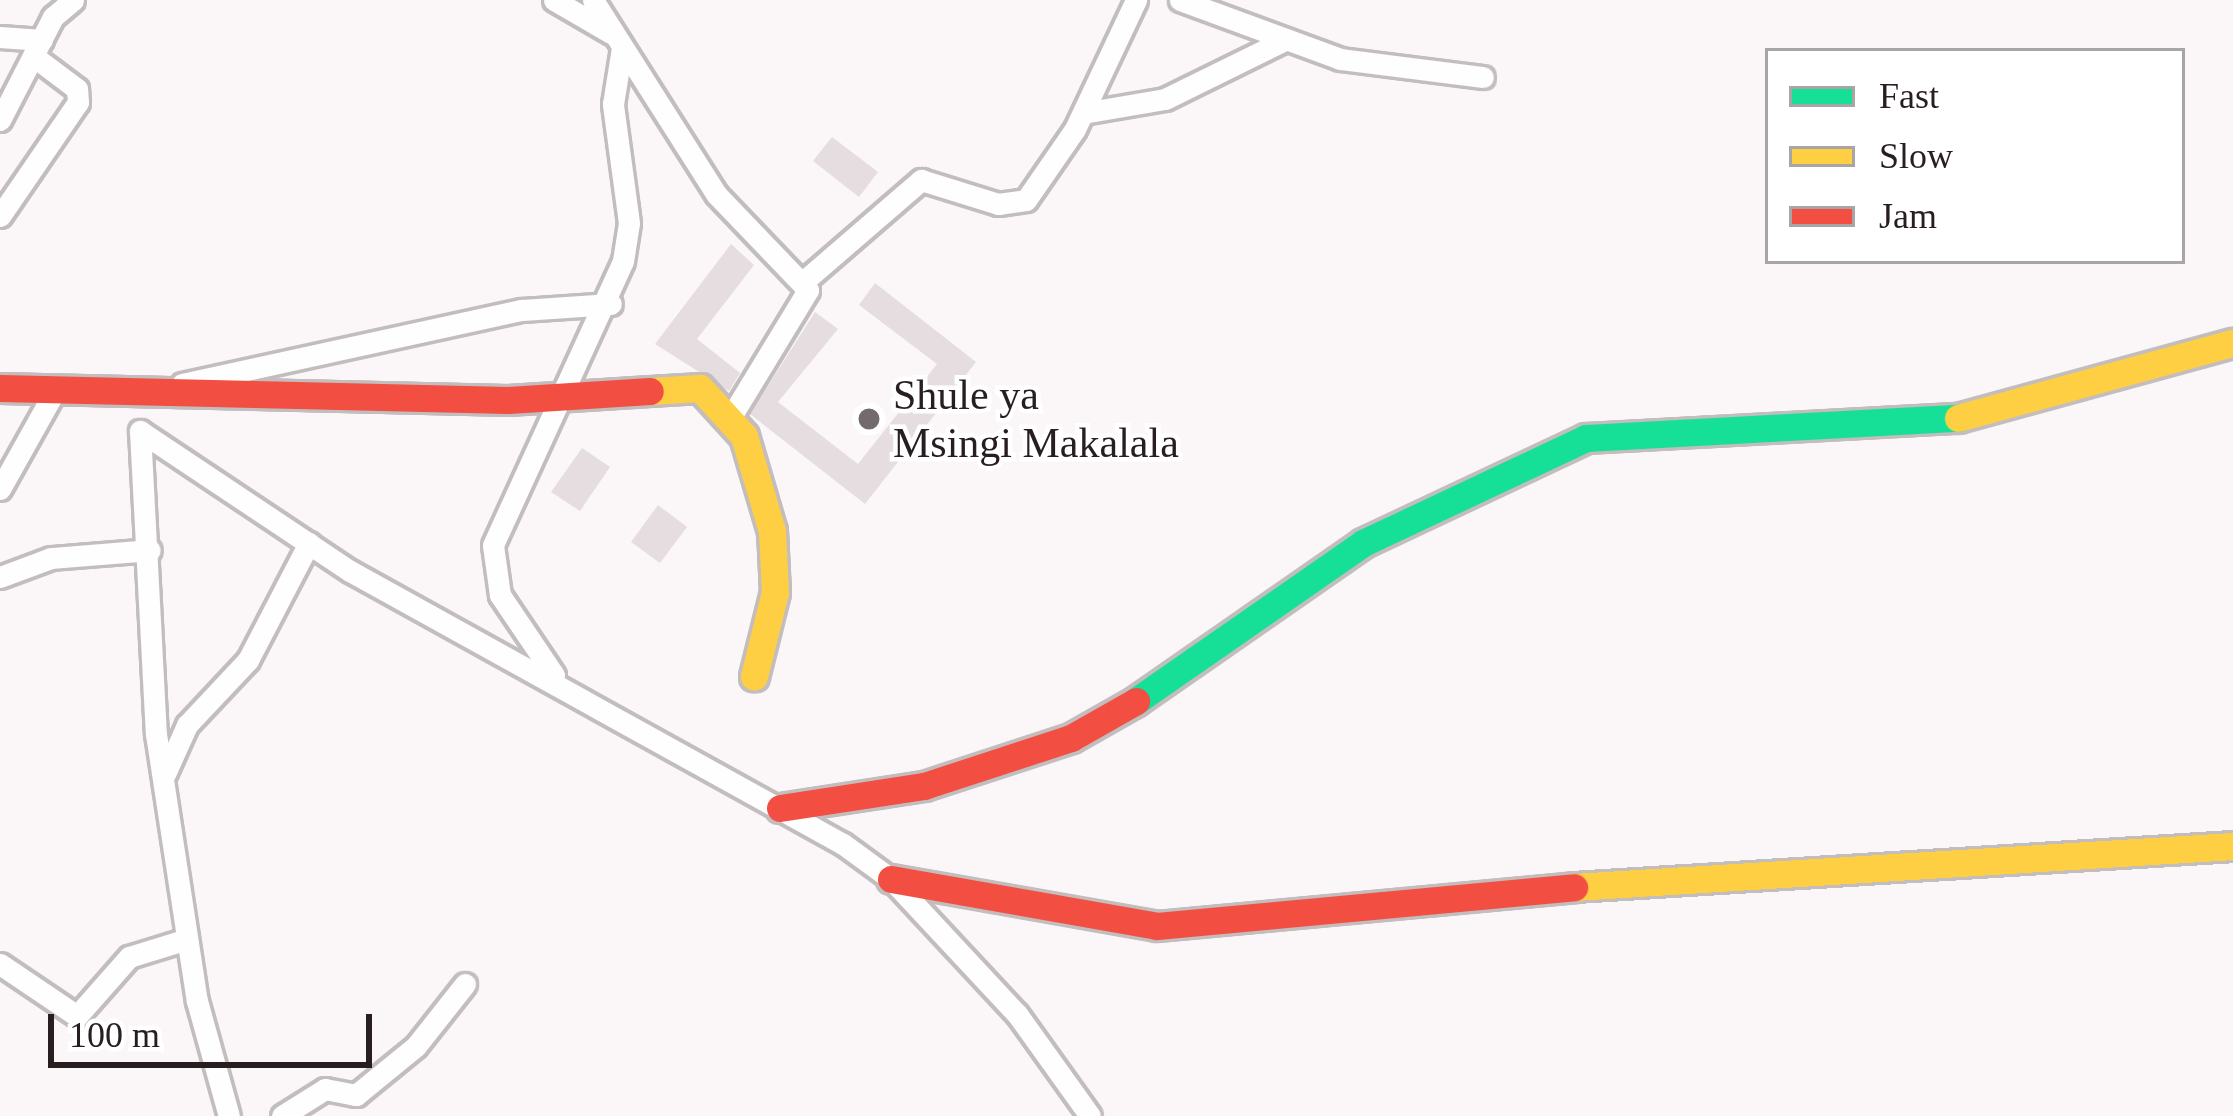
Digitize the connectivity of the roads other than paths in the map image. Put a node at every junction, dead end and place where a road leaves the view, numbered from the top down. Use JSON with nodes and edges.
{"nodes":[{"id":1,"x":73,"y":0,"type":"edge"},
{"id":2,"x":554,"y":0,"type":"edge"},
{"id":3,"x":593,"y":0,"type":"edge"},
{"id":4,"x":1136,"y":0,"type":"edge"},
{"id":5,"x":1180,"y":0,"type":"edge"},
{"id":6,"x":0,"y":37,"type":"edge"},
{"id":7,"x":617,"y":41,"type":"junction"},
{"id":8,"x":1283,"y":41,"type":"junction"},
{"id":9,"x":38,"y":48,"type":"junction"},
{"id":10,"x":1483,"y":76,"type":"dead end"},
{"id":11,"x":1083,"y":113,"type":"junction"},
{"id":12,"x":0,"y":120,"type":"edge"},
{"id":13,"x":3,"y":196,"type":"edge"},
{"id":14,"x":804,"y":280,"type":"junction"},
{"id":15,"x":611,"y":304,"type":"junction"},
{"id":16,"x":2233,"y":343,"type":"edge"},
{"id":17,"x":57,"y":387,"type":"junction"},
{"id":18,"x":0,"y":388,"type":"edge"},
{"id":19,"x":164,"y":388,"type":"junction"},
{"id":20,"x":565,"y":397,"type":"junction"},
{"id":21,"x":732,"y":415,"type":"junction"},
{"id":22,"x":0,"y":489,"type":"edge"},
{"id":23,"x":309,"y":543,"type":"junction"},
{"id":24,"x":150,"y":550,"type":"junction"},
{"id":25,"x":0,"y":577,"type":"edge"},
{"id":26,"x":754,"y":676,"type":"dead end"},
{"id":27,"x":566,"y":690,"type":"junction"},
{"id":28,"x":164,"y":778,"type":"junction"},
{"id":29,"x":780,"y":808,"type":"junction"},
{"id":30,"x":2233,"y":846,"type":"edge"},
{"id":31,"x":891,"y":879,"type":"junction"},
{"id":32,"x":188,"y":939,"type":"junction"},
{"id":33,"x":0,"y":964,"type":"edge"},
{"id":34,"x":465,"y":984,"type":"dead end"},
{"id":35,"x":234,"y":1114,"type":"edge"},
{"id":36,"x":282,"y":1116,"type":"edge"},
{"id":37,"x":1090,"y":1116,"type":"edge"}],
"edges":[{"from":1,"to":9,"type":"street"},
{"from":2,"to":7,"type":"street"},
{"from":3,"to":7,"type":"street"},
{"from":4,"to":11,"type":"street"},
{"from":5,"to":8,"type":"street"},
{"from":6,"to":9,"type":"street"},
{"from":7,"to":14,"type":"street"},
{"from":7,"to":15,"type":"street"},
{"from":8,"to":10,"type":"street"},
{"from":8,"to":11,"type":"street"},
{"from":9,"to":12,"type":"street"},
{"from":9,"to":13,"type":"street"},
{"from":11,"to":14,"type":"street"},
{"from":14,"to":21,"type":"street"},
{"from":15,"to":19,"type":"street"},
{"from":15,"to":20,"type":"street"},
{"from":16,"to":29,"type":"street"},
{"from":17,"to":18,"type":"street"},
{"from":17,"to":19,"type":"street"},
{"from":17,"to":22,"type":"street"},
{"from":19,"to":20,"type":"street"},
{"from":20,"to":21,"type":"street"},
{"from":20,"to":27,"type":"street"},
{"from":21,"to":26,"type":"street"},
{"from":23,"to":24,"type":"street"},
{"from":23,"to":27,"type":"street"},
{"from":23,"to":28,"type":"street"},
{"from":24,"to":25,"type":"street"},
{"from":24,"to":28,"type":"street"},
{"from":27,"to":29,"type":"street"},
{"from":28,"to":32,"type":"street"},
{"from":29,"to":31,"type":"street"},
{"from":30,"to":31,"type":"street"},
{"from":31,"to":37,"type":"street"},
{"from":32,"to":33,"type":"street"},
{"from":32,"to":35,"type":"street"},
{"from":34,"to":36,"type":"street"}]}
